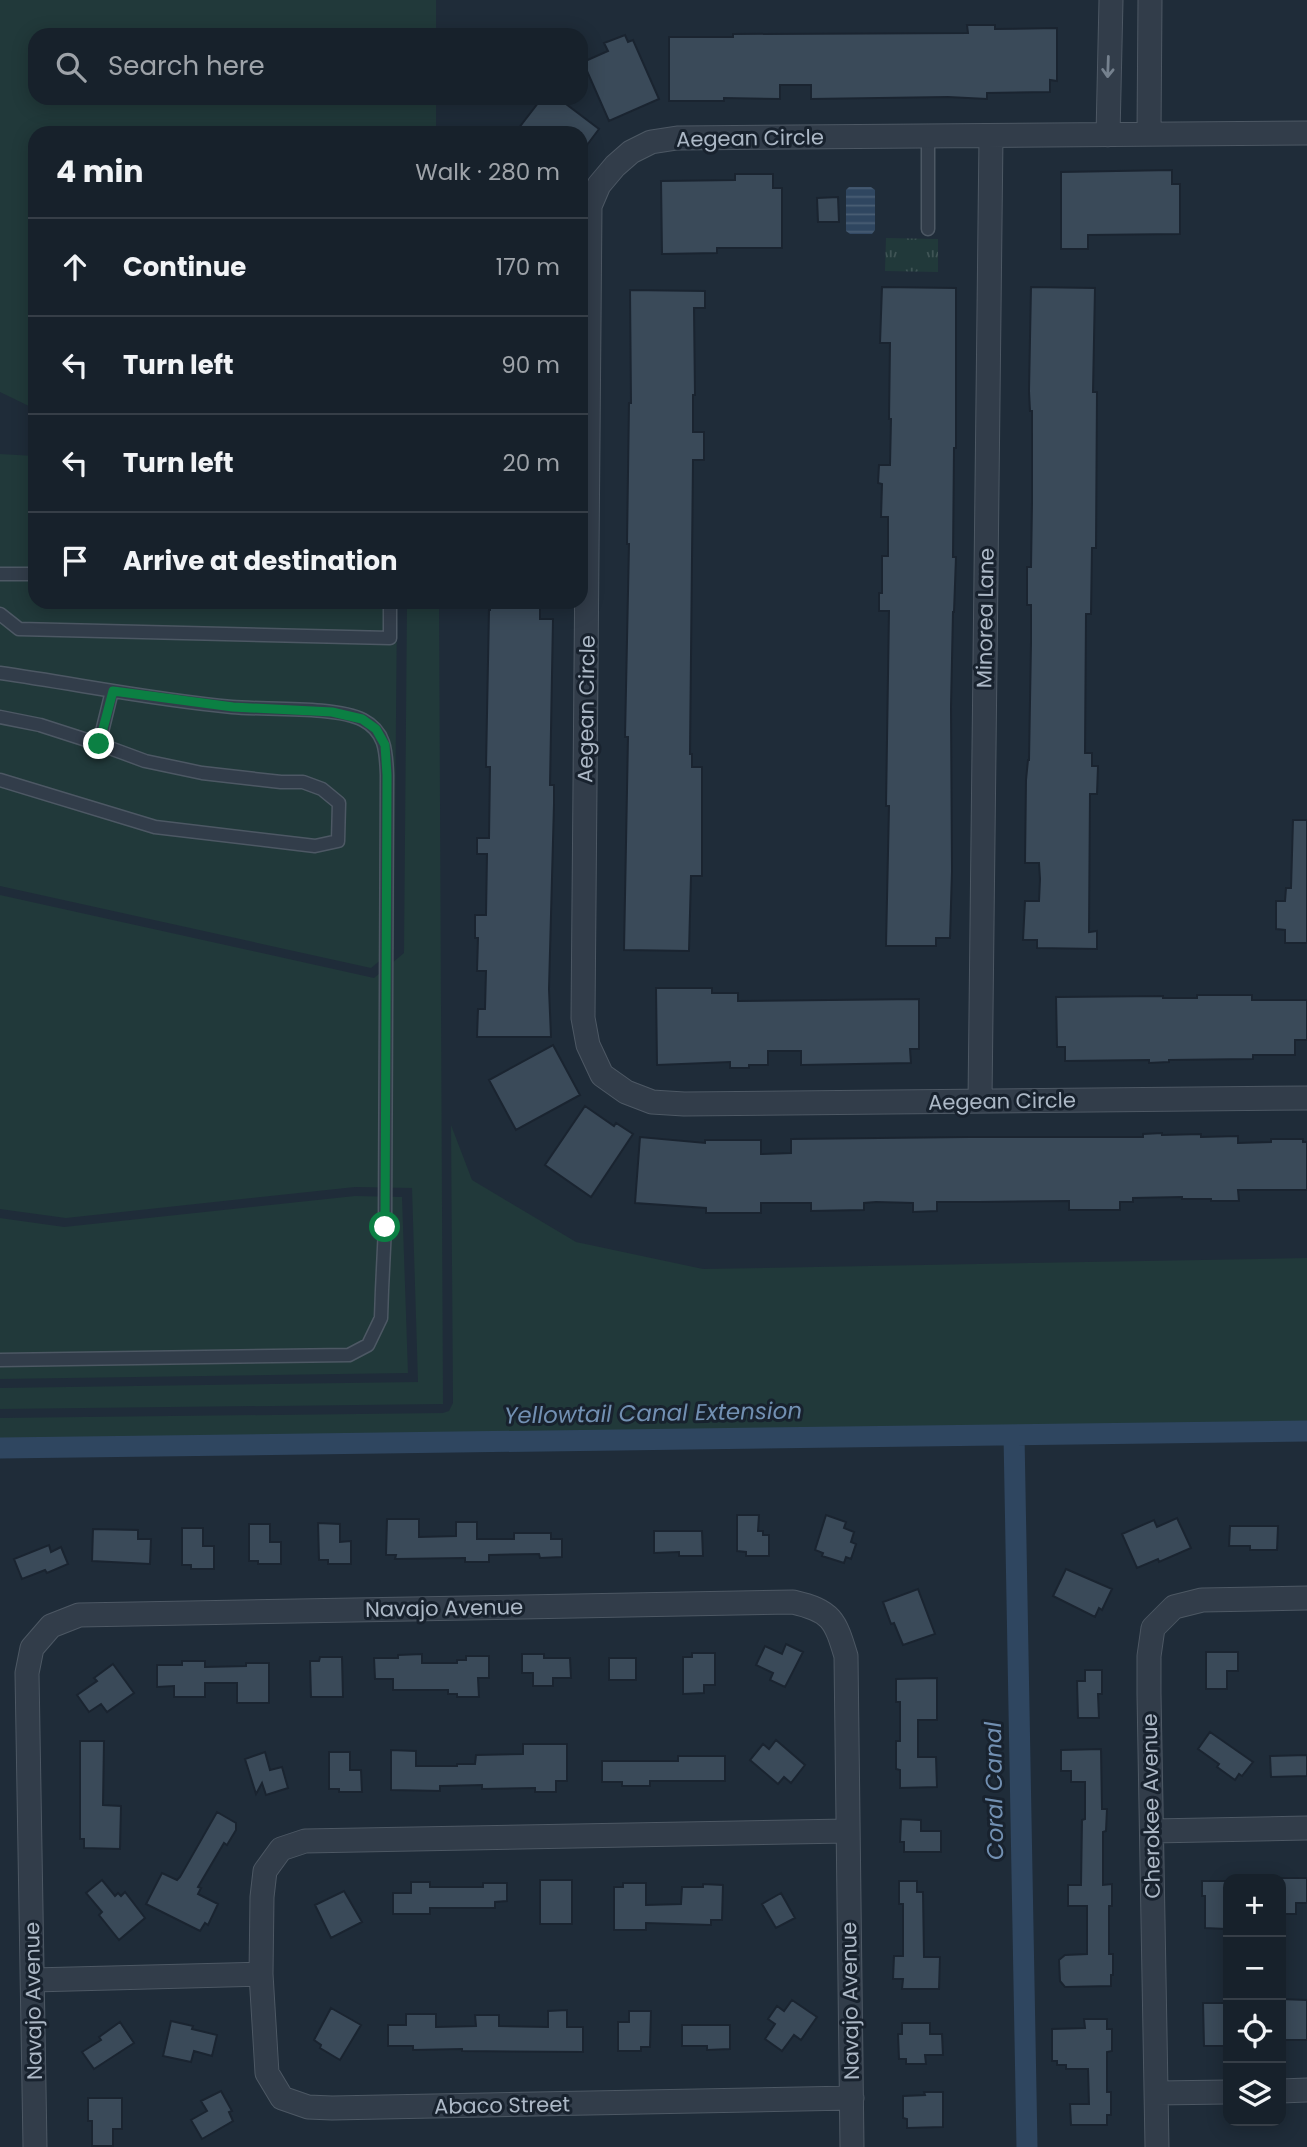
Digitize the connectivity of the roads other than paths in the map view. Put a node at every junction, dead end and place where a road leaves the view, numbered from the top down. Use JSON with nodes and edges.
{"nodes":[{"id":1,"x":1111,"y":0,"type":"edge"},
{"id":2,"x":1150,"y":0,"type":"edge"},
{"id":3,"x":1307,"y":133,"type":"edge"},
{"id":4,"x":1149,"y":134,"type":"junction"},
{"id":5,"x":1108,"y":135,"type":"junction"},
{"id":6,"x":928,"y":136,"type":"junction"},
{"id":7,"x":991,"y":136,"type":"junction"},
{"id":8,"x":928,"y":229,"type":"dead end"},
{"id":9,"x":588,"y":438,"type":"edge"},
{"id":10,"x":0,"y":574,"type":"edge"},
{"id":11,"x":28,"y":574,"type":"edge"},
{"id":12,"x":390,"y":609,"type":"edge"},
{"id":13,"x":587,"y":609,"type":"edge"},
{"id":14,"x":0,"y":614,"type":"edge"},
{"id":15,"x":0,"y":673,"type":"edge"},
{"id":16,"x":113,"y":691,"type":"junction"},
{"id":17,"x":0,"y":717,"type":"edge"},
{"id":18,"x":99,"y":744,"type":"junction"},
{"id":19,"x":0,"y":780,"type":"edge"},
{"id":20,"x":1307,"y":1098,"type":"edge"},
{"id":21,"x":980,"y":1101,"type":"junction"},
{"id":22,"x":0,"y":1360,"type":"edge"},
{"id":23,"x":1307,"y":1598,"type":"edge"},
{"id":24,"x":1307,"y":1828,"type":"edge"},
{"id":25,"x":847,"y":1831,"type":"junction"},
{"id":26,"x":1152,"y":1831,"type":"junction"},
{"id":27,"x":261,"y":1973,"type":"junction"},
{"id":28,"x":33,"y":1980,"type":"junction"},
{"id":29,"x":1307,"y":2090,"type":"edge"},
{"id":30,"x":1286,"y":2091,"type":"edge"},
{"id":31,"x":1223,"y":2092,"type":"edge"},
{"id":32,"x":1157,"y":2093,"type":"junction"},
{"id":33,"x":852,"y":2098,"type":"junction"},
{"id":34,"x":35,"y":2147,"type":"edge"},
{"id":35,"x":852,"y":2147,"type":"edge"},
{"id":36,"x":1157,"y":2147,"type":"edge"}],
"edges":[{"from":1,"to":5,"type":"street","one_way":true},
{"from":2,"to":4,"type":"street"},
{"from":3,"to":4,"type":"street","name":"Aegean Circle"},
{"from":4,"to":5,"type":"street","name":"Aegean Circle"},
{"from":5,"to":7,"type":"street","name":"Aegean Circle"},
{"from":6,"to":7,"type":"street","name":"Aegean Circle"},
{"from":6,"to":8,"type":"lane"},
{"from":6,"to":9,"type":"street","name":"Aegean Circle"},
{"from":7,"to":21,"type":"street","name":"Minorea Lane"},
{"from":10,"to":11,"type":"lane"},
{"from":12,"to":14,"type":"lane"},
{"from":13,"to":21,"type":"street","name":"Aegean Circle"},
{"from":15,"to":16,"type":"lane"},
{"from":16,"to":18,"type":"lane"},
{"from":16,"to":22,"type":"lane"},
{"from":17,"to":18,"type":"lane"},
{"from":18,"to":19,"type":"lane"},
{"from":20,"to":21,"type":"street","name":"Aegean Circle"},
{"from":23,"to":26,"type":"street","name":"Cherokee Avenue"},
{"from":24,"to":26,"type":"street"},
{"from":25,"to":27,"type":"street","name":"Abaco Street"},
{"from":25,"to":28,"type":"street","name":"Navajo Avenue"},
{"from":25,"to":33,"type":"street","name":"Navajo Avenue"},
{"from":26,"to":32,"type":"street","name":"Cherokee Avenue"},
{"from":27,"to":28,"type":"street"},
{"from":27,"to":33,"type":"street","name":"Abaco Street"},
{"from":28,"to":34,"type":"street","name":"Navajo Avenue"},
{"from":29,"to":30,"type":"street"},
{"from":31,"to":32,"type":"street"},
{"from":32,"to":36,"type":"street","name":"Cherokee Avenue"},
{"from":33,"to":35,"type":"street","name":"Navajo Avenue"}]}
